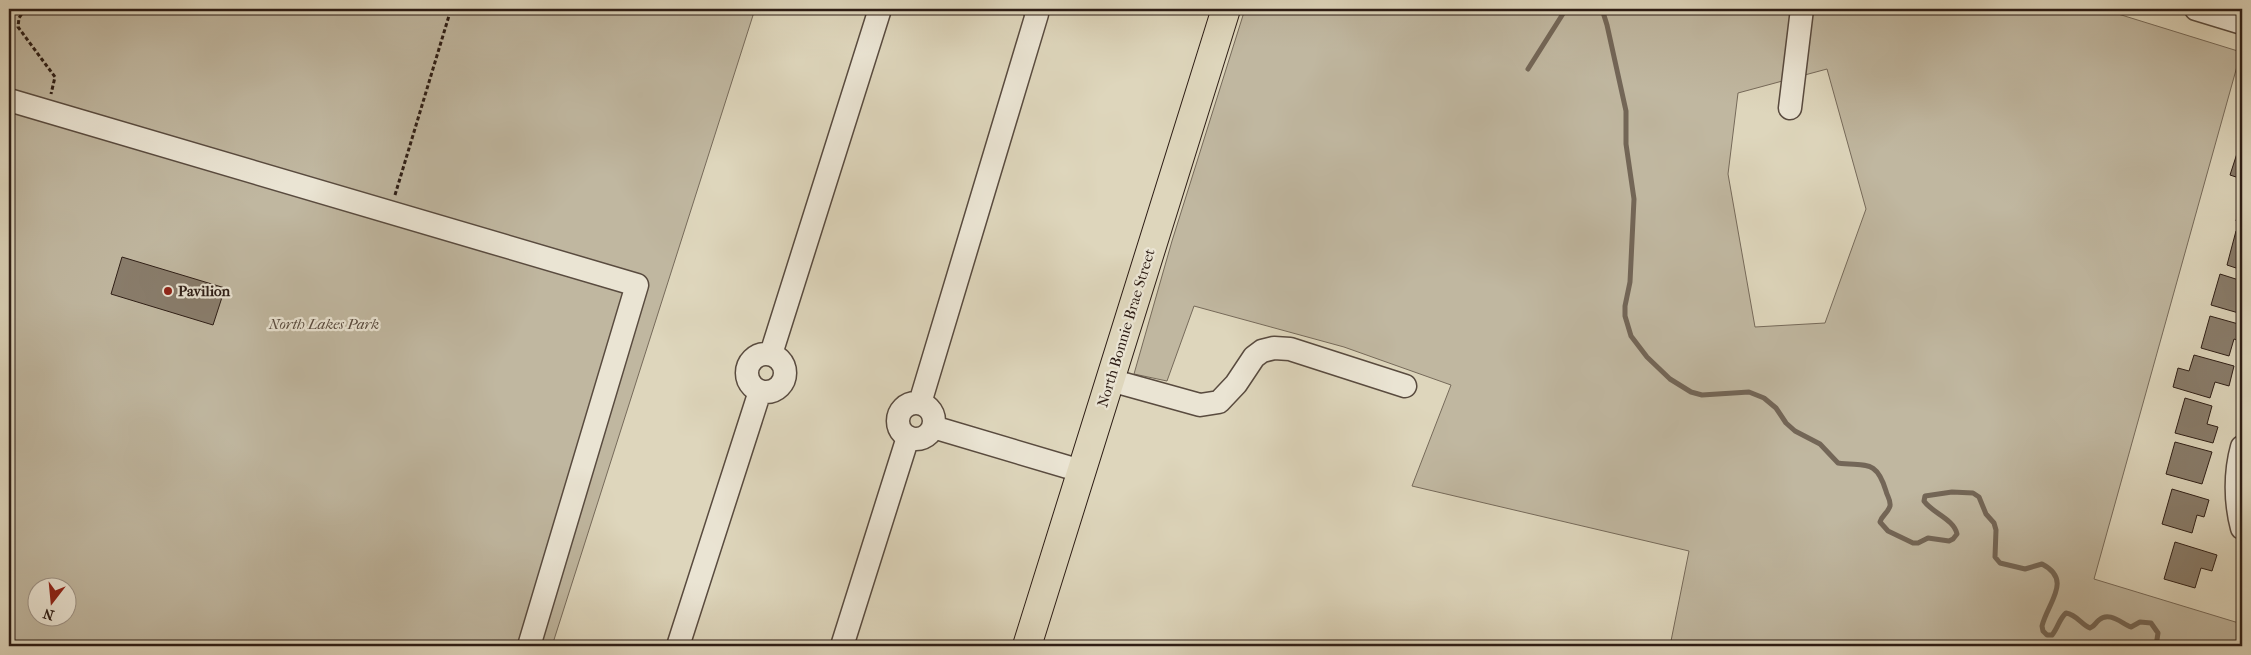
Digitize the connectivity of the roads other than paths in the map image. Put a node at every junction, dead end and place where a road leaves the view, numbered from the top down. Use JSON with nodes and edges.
{"nodes":[{"id":1,"x":880,"y":9,"type":"edge"},
{"id":2,"x":1034,"y":9,"type":"edge"},
{"id":3,"x":1226,"y":9,"type":"edge"},
{"id":4,"x":1802,"y":9,"type":"edge"},
{"id":5,"x":2196,"y":9,"type":"edge"},
{"id":6,"x":2242,"y":23,"type":"edge"},
{"id":7,"x":9,"y":100,"type":"edge"},
{"id":8,"x":1790,"y":108,"type":"dead end"},
{"id":9,"x":1110,"y":380,"type":"junction"},
{"id":10,"x":1405,"y":386,"type":"dead end"},
{"id":11,"x":920,"y":403,"type":"junction"},
{"id":12,"x":933,"y":427,"type":"junction"},
{"id":13,"x":908,"y":437,"type":"junction"},
{"id":14,"x":2242,"y":447,"type":"edge"},
{"id":15,"x":1081,"y":471,"type":"junction"},
{"id":16,"x":2242,"y":528,"type":"edge"},
{"id":17,"x":530,"y":646,"type":"edge"},
{"id":18,"x":678,"y":646,"type":"edge"},
{"id":19,"x":842,"y":646,"type":"edge"},
{"id":20,"x":1027,"y":646,"type":"edge"}],
"edges":[{"from":1,"to":18,"type":"street"},
{"from":2,"to":11,"type":"street"},
{"from":3,"to":9,"type":"main road","name":"North Bonnie Brae Street"},
{"from":4,"to":8,"type":"street"},
{"from":5,"to":6,"type":"street"},
{"from":7,"to":17,"type":"street"},
{"from":9,"to":10,"type":"street"},
{"from":9,"to":15,"type":"main road","name":"North Bonnie Brae Street"},
{"from":11,"to":12,"type":"street"},
{"from":11,"to":13,"type":"street"},
{"from":12,"to":13,"type":"street"},
{"from":12,"to":15,"type":"street"},
{"from":13,"to":19,"type":"street"},
{"from":14,"to":16,"type":"street"},
{"from":15,"to":20,"type":"main road","name":"North Bonnie Brae Street"}]}
